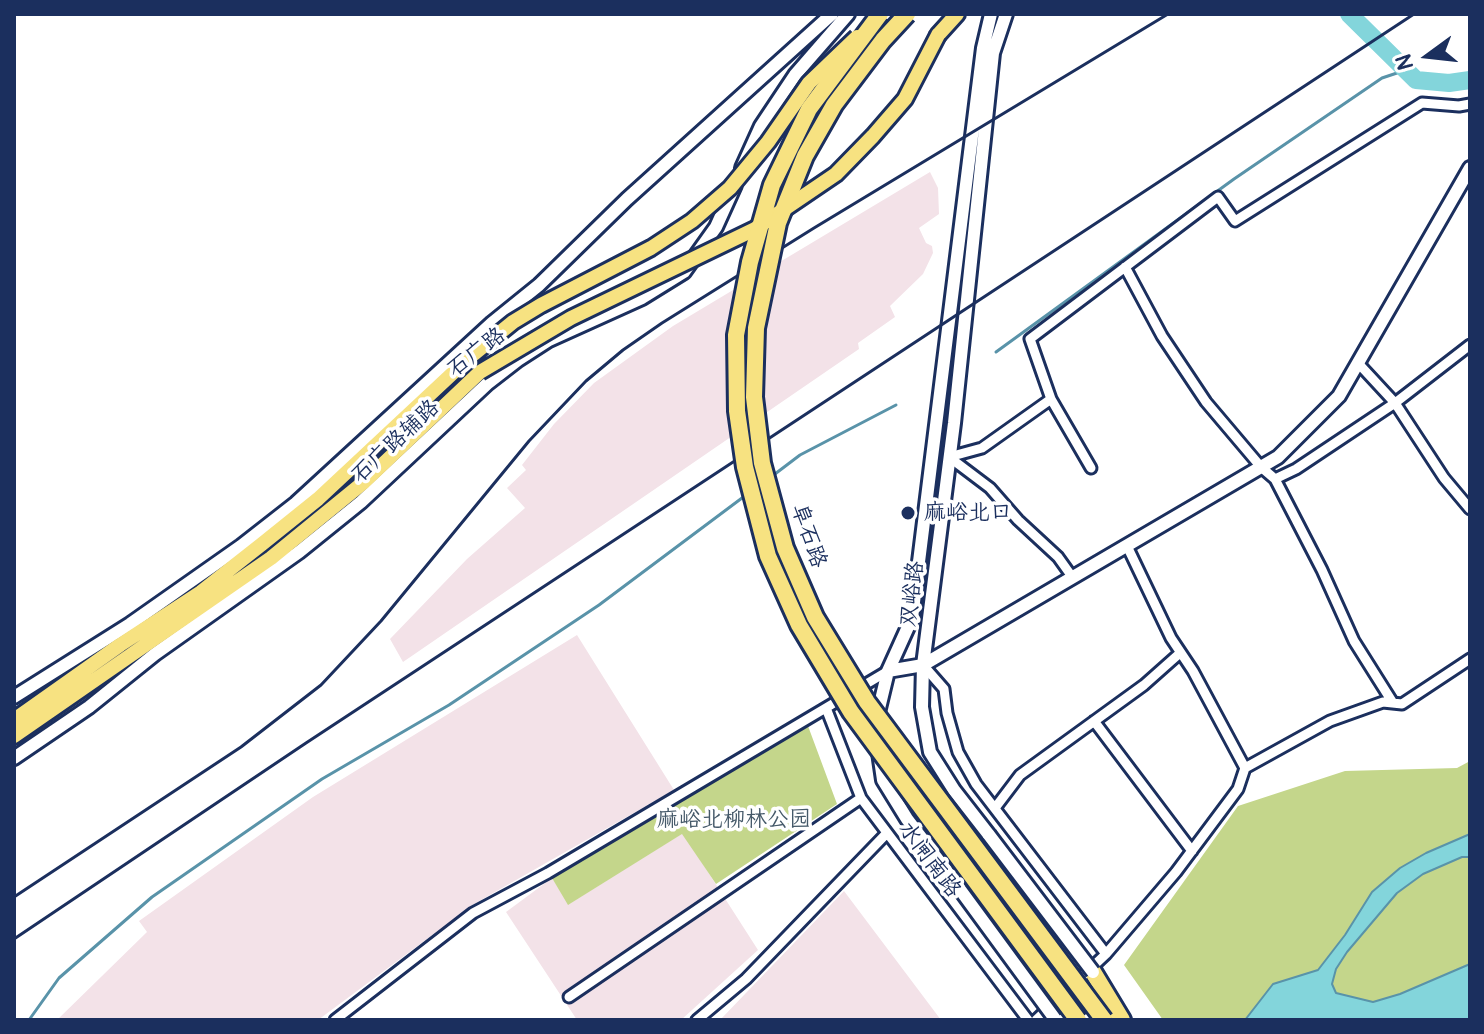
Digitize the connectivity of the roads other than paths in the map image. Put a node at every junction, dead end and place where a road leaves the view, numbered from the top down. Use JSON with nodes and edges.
{"nodes":[{"id":1,"x":832,"y":14,"type":"edge"},
{"id":2,"x":848,"y":14,"type":"edge"},
{"id":3,"x":880,"y":14,"type":"edge"},
{"id":4,"x":907,"y":14,"type":"edge"},
{"id":5,"x":957,"y":14,"type":"edge"},
{"id":6,"x":991,"y":14,"type":"edge"},
{"id":7,"x":1006,"y":14,"type":"edge"},
{"id":8,"x":780,"y":60,"type":"junction"},
{"id":9,"x":795,"y":75,"type":"junction"},
{"id":10,"x":1470,"y":104,"type":"edge"},
{"id":11,"x":1470,"y":168,"type":"edge"},
{"id":12,"x":1125,"y":267,"type":"junction"},
{"id":13,"x":1470,"y":345,"type":"edge"},
{"id":14,"x":1358,"y":363,"type":"junction"},
{"id":15,"x":1051,"y":399,"type":"junction"},
{"id":16,"x":1395,"y":403,"type":"junction"},
{"id":17,"x":949,"y":457,"type":"junction"},
{"id":18,"x":1261,"y":467,"type":"junction"},
{"id":19,"x":1091,"y":468,"type":"dead end"},
{"id":20,"x":1275,"y":479,"type":"junction"},
{"id":21,"x":1470,"y":509,"type":"edge"},
{"id":22,"x":1127,"y":546,"type":"junction"},
{"id":23,"x":1073,"y":578,"type":"junction"},
{"id":24,"x":1180,"y":653,"type":"junction"},
{"id":25,"x":1470,"y":659,"type":"edge"},
{"id":26,"x":117,"y":665,"type":"junction"},
{"id":27,"x":923,"y":665,"type":"junction"},
{"id":28,"x":888,"y":671,"type":"junction"},
{"id":29,"x":14,"y":697,"type":"edge"},
{"id":30,"x":1393,"y":703,"type":"junction"},
{"id":31,"x":826,"y":708,"type":"junction"},
{"id":32,"x":14,"y":718,"type":"edge"},
{"id":33,"x":1094,"y":721,"type":"junction"},
{"id":34,"x":14,"y":736,"type":"edge"},
{"id":35,"x":14,"y":747,"type":"edge"},
{"id":36,"x":14,"y":758,"type":"edge"},
{"id":37,"x":1245,"y":768,"type":"junction"},
{"id":38,"x":861,"y":798,"type":"junction"},
{"id":39,"x":995,"y":808,"type":"junction"},
{"id":40,"x":887,"y":833,"type":"junction"},
{"id":41,"x":1192,"y":851,"type":"junction"},
{"id":42,"x":1106,"y":954,"type":"junction"},
{"id":43,"x":1093,"y":972,"type":"junction"},
{"id":44,"x":569,"y":997,"type":"dead end"},
{"id":45,"x":335,"y":1020,"type":"edge"},
{"id":46,"x":697,"y":1020,"type":"edge"},
{"id":47,"x":1028,"y":1020,"type":"edge"},
{"id":48,"x":1036,"y":1020,"type":"edge"},
{"id":49,"x":1056,"y":1020,"type":"edge"},
{"id":50,"x":1078,"y":1020,"type":"edge"},
{"id":51,"x":1104,"y":1020,"type":"edge"},
{"id":52,"x":1122,"y":1020,"type":"edge"},
{"id":53,"x":1130,"y":1020,"type":"edge"}],
"edges":[{"from":1,"to":8,"type":"street","name":"石广路辅路"},
{"from":2,"to":9,"type":"street","name":"石广路辅路"},
{"from":3,"to":32,"type":"main road","name":"石广路","bridge":true},
{"from":3,"to":50,"type":"highway","name":"阜石路","bridge":true},
{"from":4,"to":51,"type":"highway","name":"阜石路","bridge":true},
{"from":5,"to":26,"type":"main road","name":"石广路","bridge":true},
{"from":6,"to":28,"type":"street","name":"双峪路"},
{"from":7,"to":17,"type":"street","name":"双峪路"},
{"from":8,"to":9,"type":"street"},
{"from":8,"to":29,"type":"street","name":"石广路辅路"},
{"from":9,"to":36,"type":"street","name":"石广路辅路"},
{"from":10,"to":12,"type":"street"},
{"from":11,"to":14,"type":"street"},
{"from":12,"to":15,"type":"street"},
{"from":12,"to":18,"type":"street"},
{"from":13,"to":16,"type":"street"},
{"from":14,"to":16,"type":"street"},
{"from":14,"to":18,"type":"street"},
{"from":15,"to":17,"type":"street"},
{"from":15,"to":19,"type":"street"},
{"from":16,"to":20,"type":"street"},
{"from":16,"to":21,"type":"street"},
{"from":17,"to":23,"type":"street"},
{"from":17,"to":27,"type":"street","name":"双峪路"},
{"from":18,"to":20,"type":"street"},
{"from":18,"to":22,"type":"street"},
{"from":20,"to":30,"type":"street"},
{"from":22,"to":23,"type":"street"},
{"from":22,"to":24,"type":"street"},
{"from":23,"to":27,"type":"street"},
{"from":24,"to":33,"type":"street"},
{"from":24,"to":37,"type":"street"},
{"from":25,"to":30,"type":"street"},
{"from":26,"to":34,"type":"main road","name":"石广路"},
{"from":26,"to":35,"type":"main road"},
{"from":27,"to":28,"type":"street"},
{"from":27,"to":39,"type":"street"},
{"from":27,"to":43,"type":"street","name":"双峪路","bridge":true},
{"from":28,"to":31,"type":"street"},
{"from":28,"to":49,"type":"street","name":"双峪路","bridge":true},
{"from":30,"to":37,"type":"street"},
{"from":31,"to":38,"type":"street","name":"水闸南路"},
{"from":31,"to":45,"type":"street"},
{"from":33,"to":39,"type":"street"},
{"from":33,"to":41,"type":"street"},
{"from":37,"to":41,"type":"street"},
{"from":38,"to":40,"type":"street","name":"水闸南路"},
{"from":38,"to":44,"type":"street"},
{"from":39,"to":42,"type":"street"},
{"from":40,"to":46,"type":"street"},
{"from":40,"to":47,"type":"street","name":"水闸南路"},
{"from":41,"to":42,"type":"street"},
{"from":42,"to":48,"type":"street"},
{"from":43,"to":52,"type":"highway"},
{"from":43,"to":53,"type":"street","name":"双峪路"}]}
